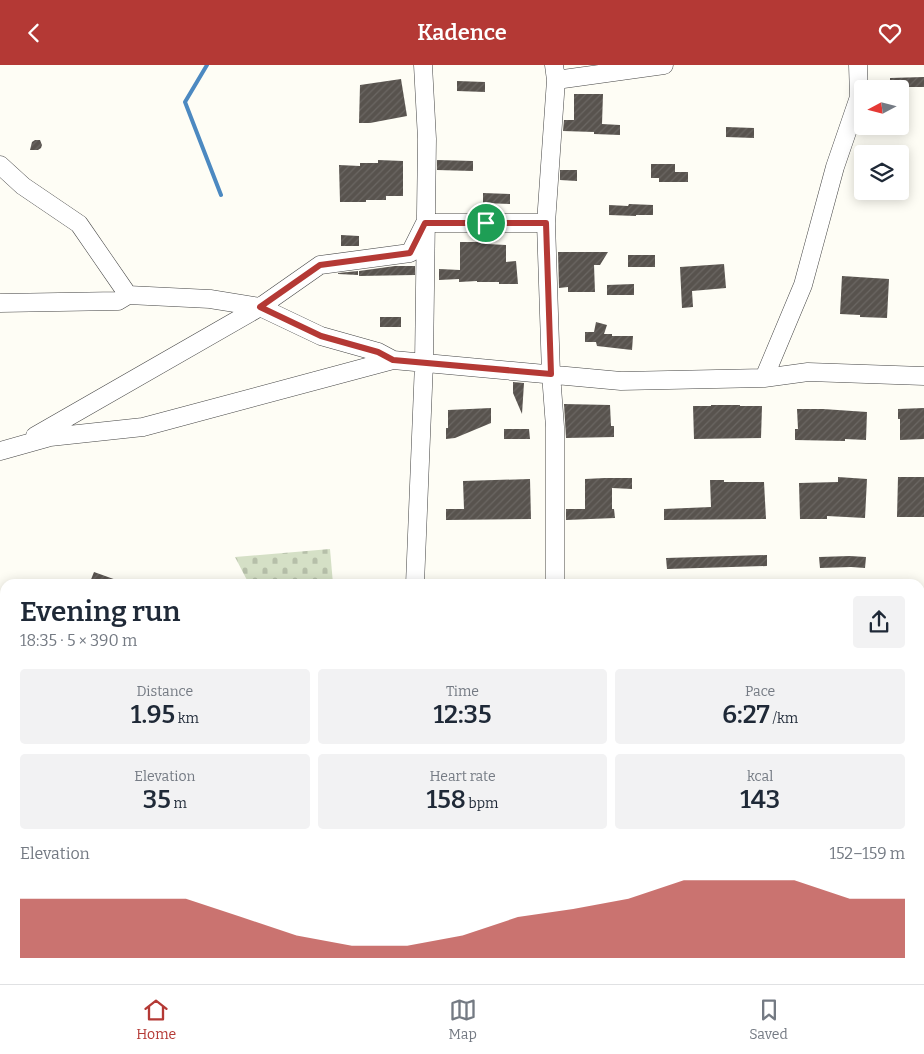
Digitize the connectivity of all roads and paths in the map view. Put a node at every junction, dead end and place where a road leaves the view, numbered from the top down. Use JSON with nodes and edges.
{"nodes":[{"id":1,"x":423,"y":65,"type":"edge"},
{"id":2,"x":664,"y":65,"type":"edge"},
{"id":3,"x":858,"y":65,"type":"edge"},
{"id":4,"x":555,"y":73,"type":"edge"},
{"id":5,"x":0,"y":165,"type":"edge"},
{"id":6,"x":425,"y":223,"type":"junction"},
{"id":7,"x":546,"y":223,"type":"junction"},
{"id":8,"x":128,"y":295,"type":"junction"},
{"id":9,"x":0,"y":303,"type":"edge"},
{"id":10,"x":260,"y":307,"type":"junction"},
{"id":11,"x":393,"y":360,"type":"junction"},
{"id":12,"x":424,"y":363,"type":"junction"},
{"id":13,"x":551,"y":374,"type":"junction"},
{"id":14,"x":924,"y":375,"type":"edge"},
{"id":15,"x":764,"y":378,"type":"junction"},
{"id":16,"x":18,"y":446,"type":"junction"},
{"id":17,"x":0,"y":451,"type":"edge"},
{"id":18,"x":0,"y":460,"type":"edge"},
{"id":19,"x":415,"y":579,"type":"edge"},
{"id":20,"x":555,"y":579,"type":"edge"}],
"edges":[{"from":1,"to":6,"type":"street"},
{"from":2,"to":4,"type":"street"},
{"from":3,"to":15,"type":"street"},
{"from":4,"to":7,"type":"street"},
{"from":5,"to":8,"type":"street"},
{"from":6,"to":7,"type":"street"},
{"from":6,"to":10,"type":"street"},
{"from":6,"to":12,"type":"street"},
{"from":7,"to":13,"type":"street"},
{"from":8,"to":9,"type":"street"},
{"from":8,"to":10,"type":"street"},
{"from":10,"to":11,"type":"street"},
{"from":10,"to":16,"type":"street"},
{"from":11,"to":12,"type":"street"},
{"from":11,"to":16,"type":"street"},
{"from":12,"to":13,"type":"street"},
{"from":12,"to":19,"type":"street"},
{"from":13,"to":15,"type":"street"},
{"from":13,"to":20,"type":"street"},
{"from":14,"to":15,"type":"street"},
{"from":16,"to":17,"type":"street"},
{"from":16,"to":18,"type":"street"}]}
